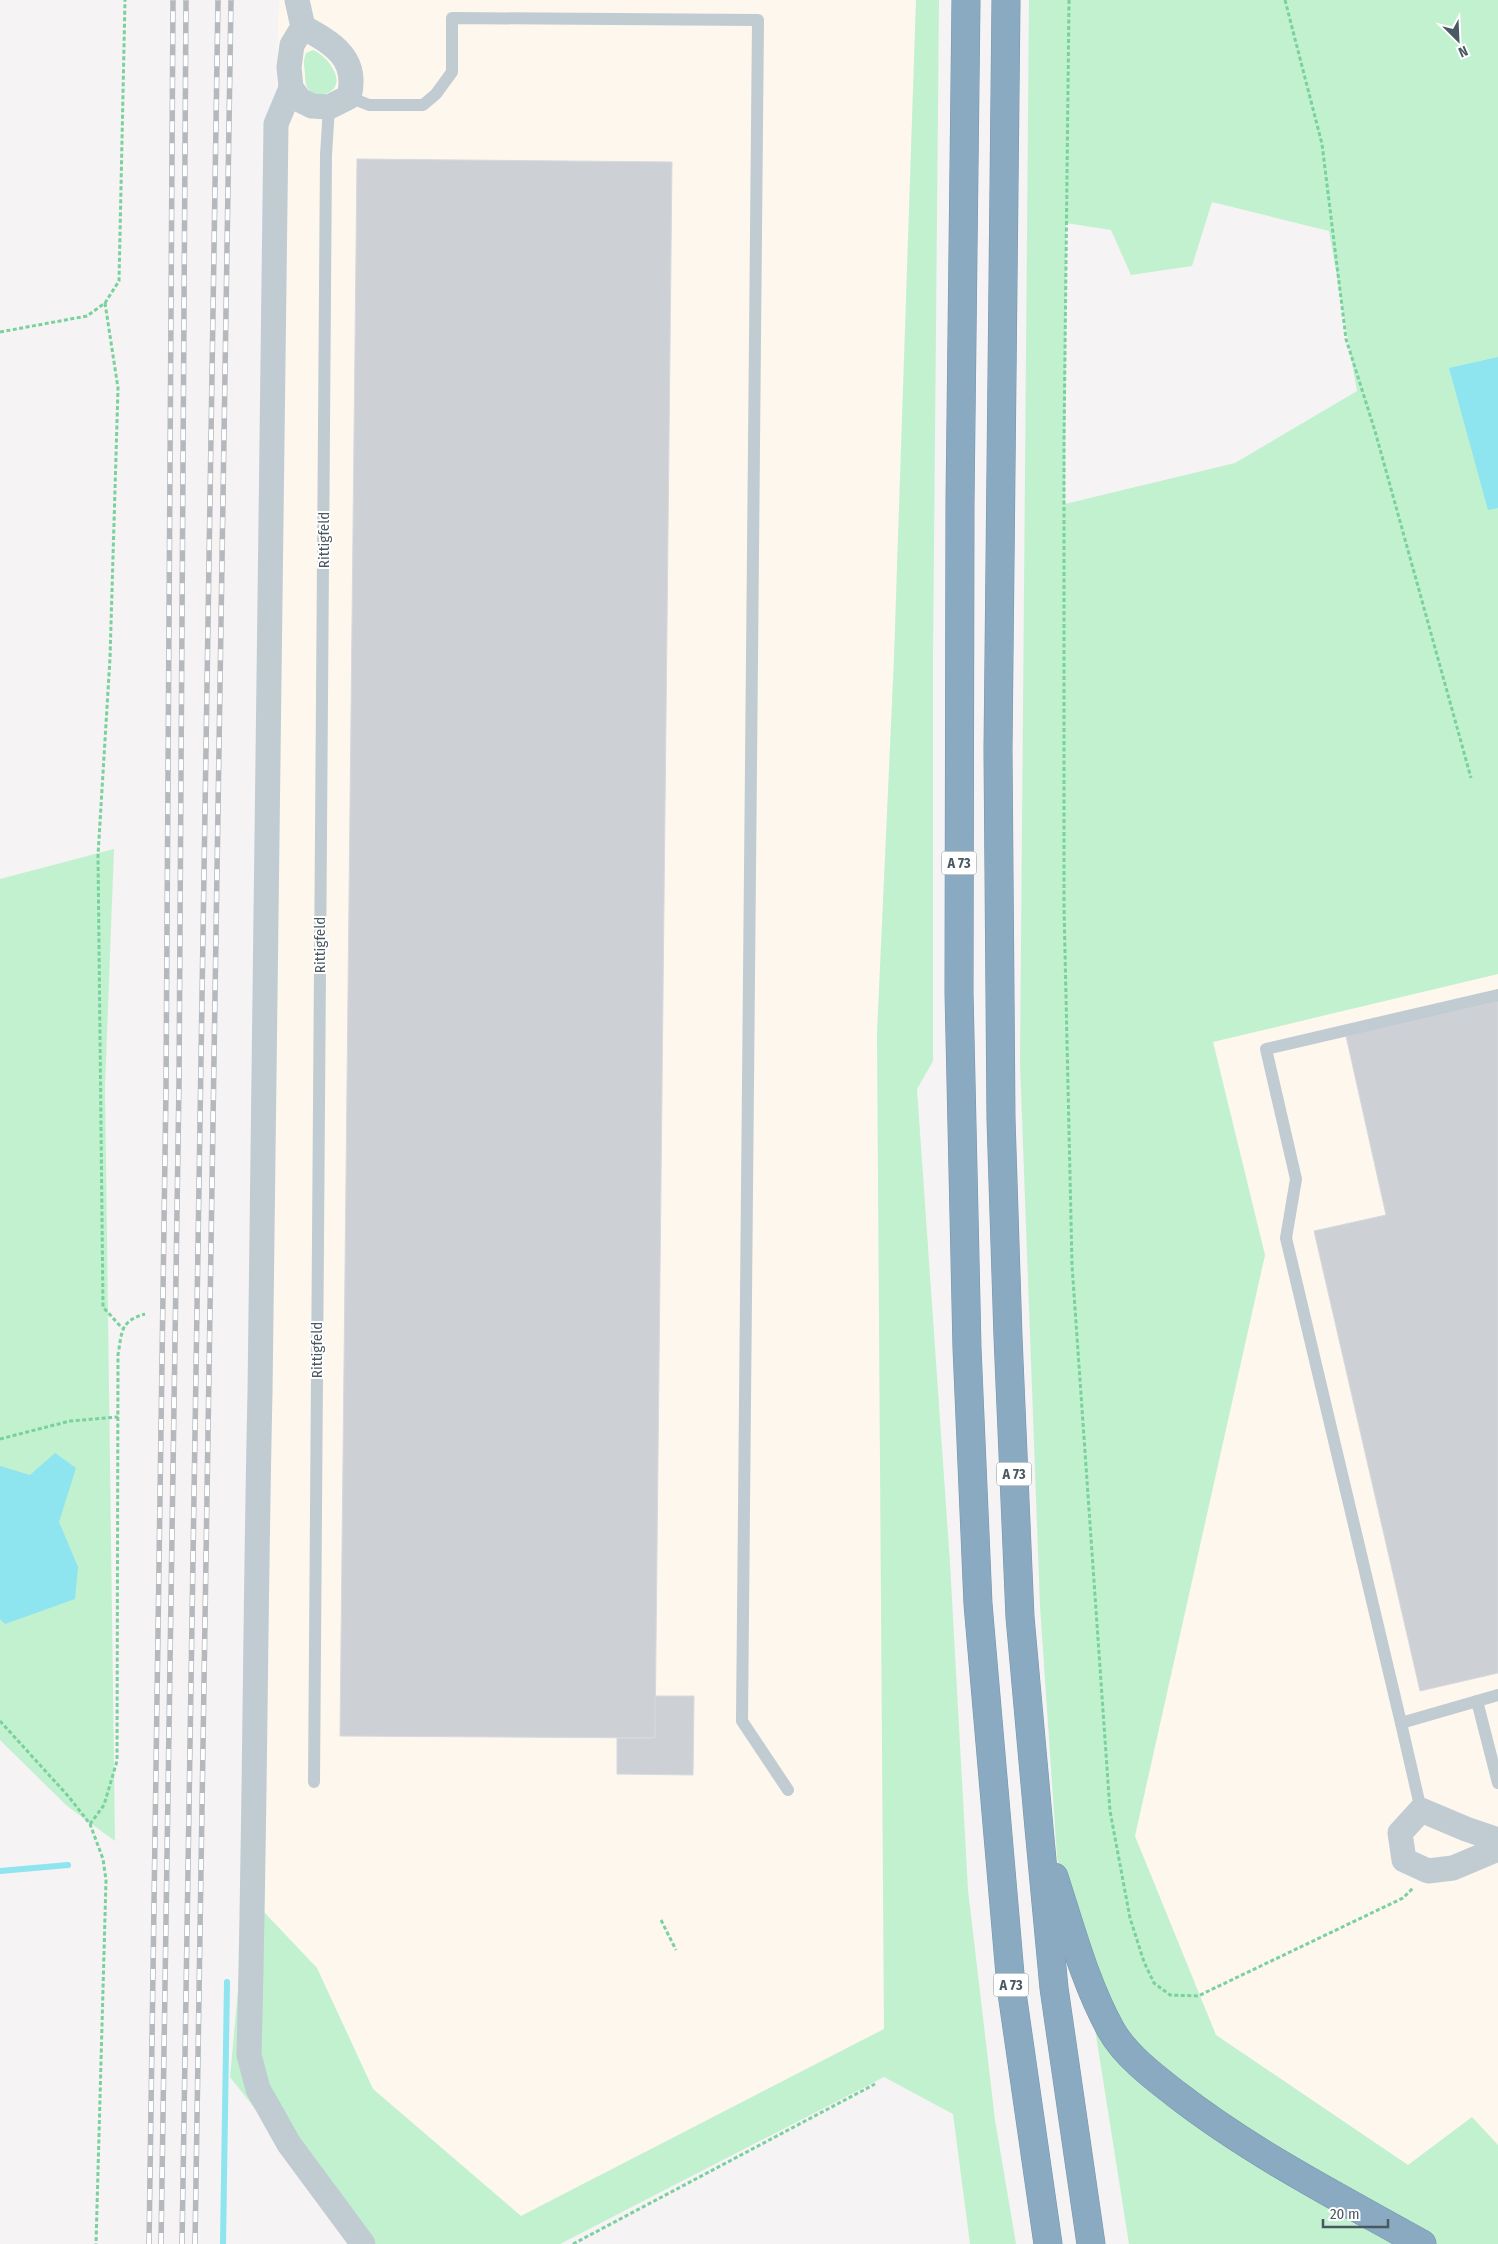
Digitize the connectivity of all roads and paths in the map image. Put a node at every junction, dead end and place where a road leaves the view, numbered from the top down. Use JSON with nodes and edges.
{"nodes":[{"id":1,"x":125,"y":0,"type":"edge"},
{"id":2,"x":297,"y":0,"type":"edge"},
{"id":3,"x":966,"y":0,"type":"edge"},
{"id":4,"x":1006,"y":0,"type":"edge"},
{"id":5,"x":1069,"y":0,"type":"edge"},
{"id":6,"x":1285,"y":0,"type":"edge"},
{"id":7,"x":303,"y":26,"type":"junction"},
{"id":8,"x":291,"y":88,"type":"junction"},
{"id":9,"x":339,"y":102,"type":"junction"},
{"id":10,"x":105,"y":303,"type":"junction"},
{"id":11,"x":0,"y":332,"type":"edge"},
{"id":12,"x":1471,"y":778,"type":"dead end"},
{"id":13,"x":1498,"y":995,"type":"edge"},
{"id":14,"x":144,"y":1314,"type":"dead end"},
{"id":15,"x":122,"y":1328,"type":"junction"},
{"id":16,"x":118,"y":1417,"type":"junction"},
{"id":17,"x":0,"y":1439,"type":"edge"},
{"id":18,"x":1498,"y":1696,"type":"edge"},
{"id":19,"x":1477,"y":1701,"type":"junction"},
{"id":20,"x":0,"y":1722,"type":"edge"},
{"id":21,"x":1401,"y":1722,"type":"junction"},
{"id":22,"x":314,"y":1782,"type":"dead end"},
{"id":23,"x":1498,"y":1783,"type":"edge"},
{"id":24,"x":788,"y":1790,"type":"dead end"},
{"id":25,"x":1422,"y":1810,"type":"junction"},
{"id":26,"x":90,"y":1824,"type":"junction"},
{"id":27,"x":1039,"y":1828,"type":"junction"},
{"id":28,"x":1498,"y":1840,"type":"edge"},
{"id":29,"x":1498,"y":1849,"type":"edge"},
{"id":30,"x":1428,"y":1871,"type":"junction"},
{"id":31,"x":661,"y":1920,"type":"dead end"},
{"id":32,"x":676,"y":1950,"type":"dead end"},
{"id":33,"x":875,"y":2084,"type":"dead end"},
{"id":34,"x":96,"y":2244,"type":"edge"},
{"id":35,"x":363,"y":2244,"type":"edge"},
{"id":36,"x":573,"y":2244,"type":"edge"},
{"id":37,"x":1048,"y":2244,"type":"edge"},
{"id":38,"x":1091,"y":2244,"type":"edge"},
{"id":39,"x":1422,"y":2244,"type":"edge"}],
"edges":[{"from":1,"to":10,"type":"path"},
{"from":2,"to":7,"type":"street"},
{"from":3,"to":37,"type":"highway","number":"A 73"},
{"from":4,"to":27,"type":"highway","number":"A 73"},
{"from":5,"to":30,"type":"path"},
{"from":6,"to":12,"type":"path"},
{"from":7,"to":8,"type":"street"},
{"from":7,"to":9,"type":"street","name":"Rittigfeld"},
{"from":8,"to":9,"type":"street"},
{"from":8,"to":35,"type":"street"},
{"from":9,"to":22,"type":"lane","name":"Rittigfeld"},
{"from":9,"to":24,"type":"lane"},
{"from":10,"to":11,"type":"path"},
{"from":10,"to":15,"type":"path"},
{"from":13,"to":21,"type":"lane"},
{"from":14,"to":15,"type":"path"},
{"from":15,"to":16,"type":"path"},
{"from":16,"to":17,"type":"path"},
{"from":16,"to":26,"type":"path"},
{"from":18,"to":19,"type":"lane"},
{"from":19,"to":21,"type":"lane"},
{"from":19,"to":23,"type":"lane"},
{"from":20,"to":26,"type":"path"},
{"from":21,"to":25,"type":"lane"},
{"from":25,"to":28,"type":"street"},
{"from":25,"to":30,"type":"street"},
{"from":26,"to":34,"type":"path"},
{"from":27,"to":38,"type":"highway","number":"A 73"},
{"from":27,"to":39,"type":"highway"},
{"from":29,"to":30,"type":"street"},
{"from":31,"to":32,"type":"path"},
{"from":33,"to":36,"type":"path"}]}
